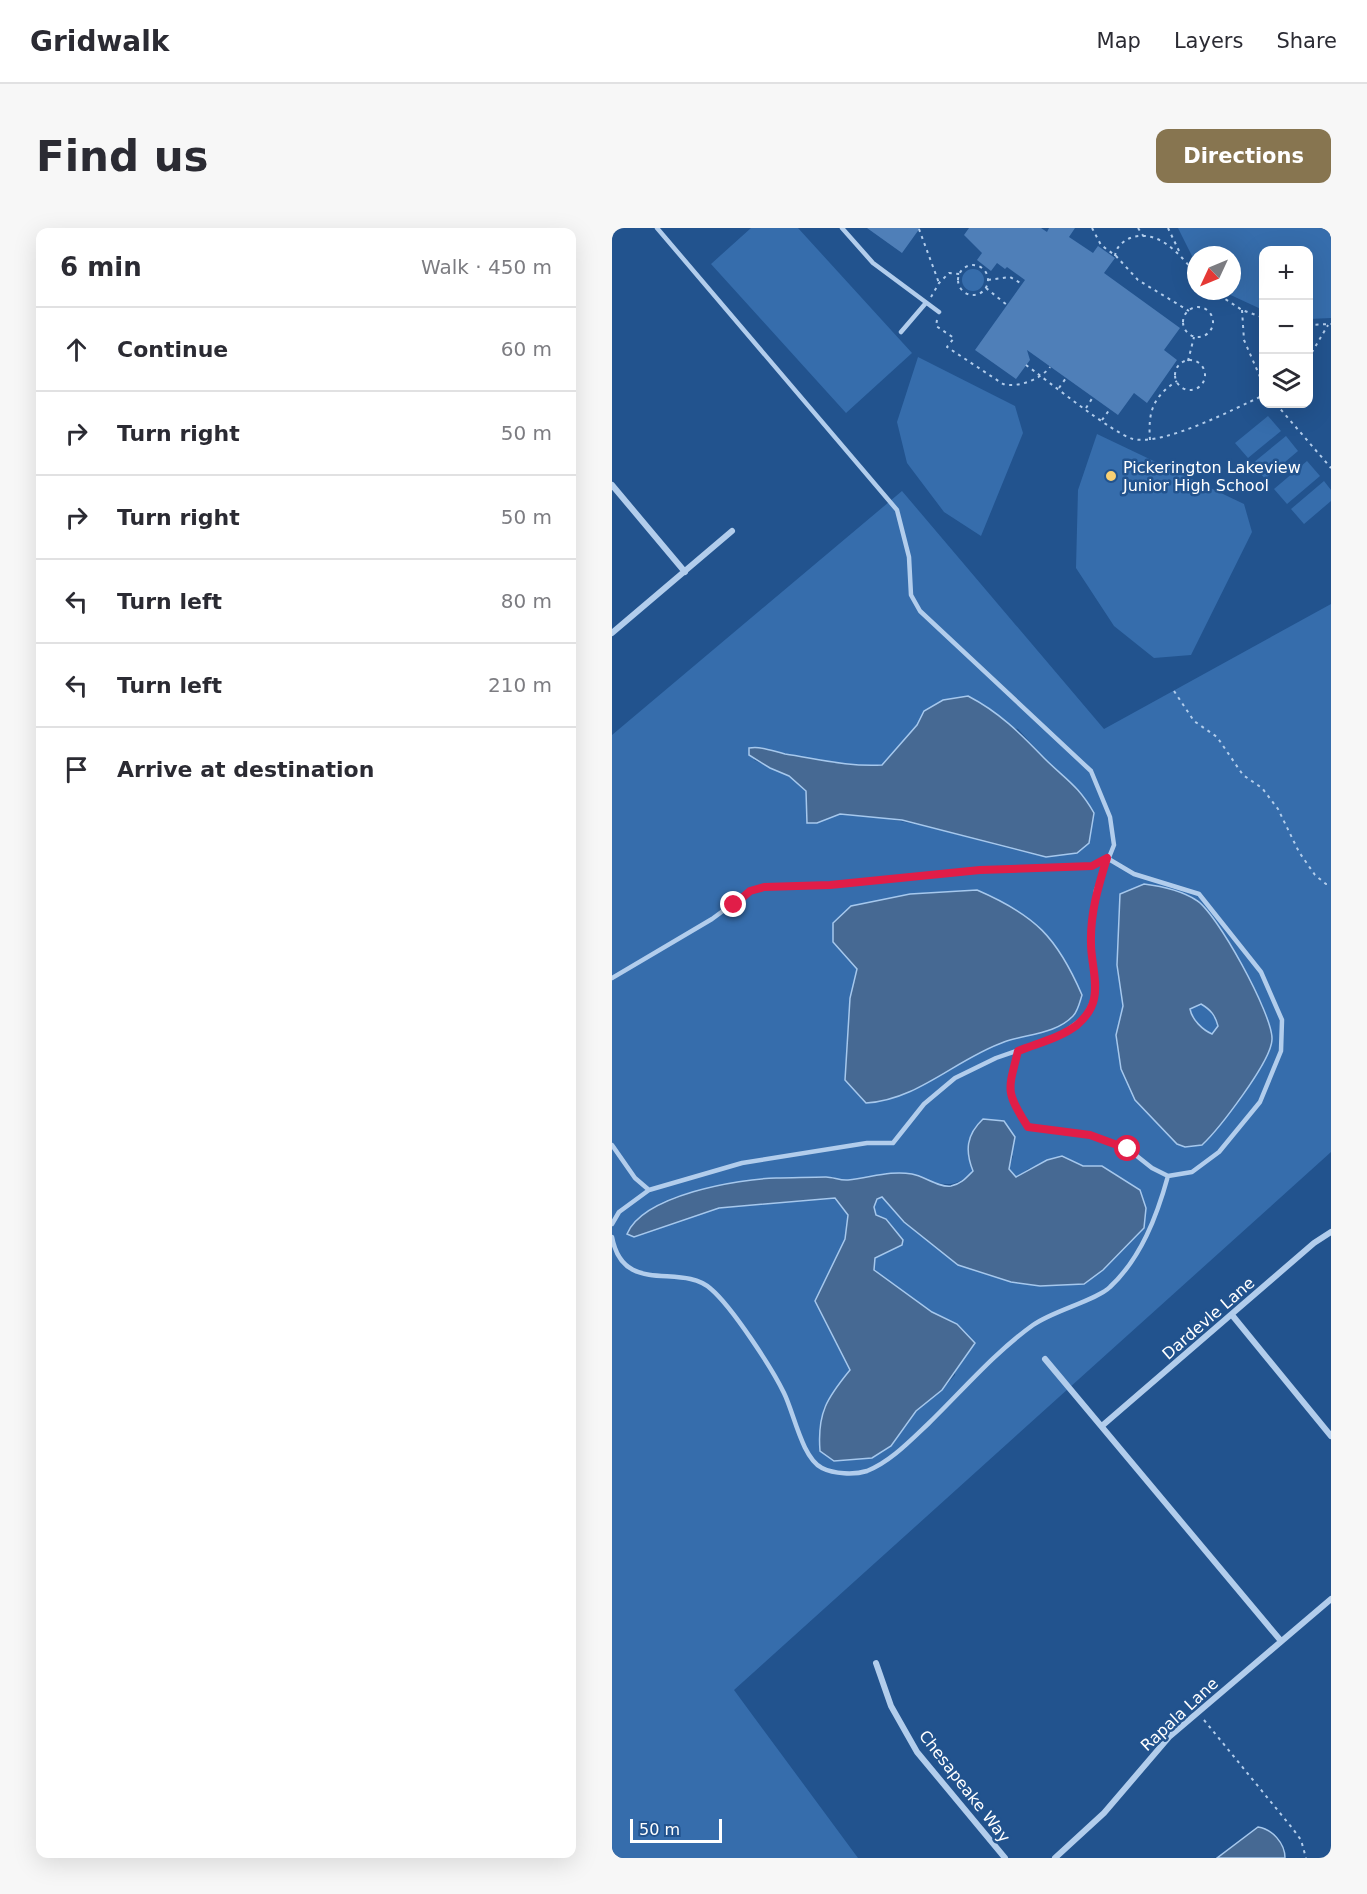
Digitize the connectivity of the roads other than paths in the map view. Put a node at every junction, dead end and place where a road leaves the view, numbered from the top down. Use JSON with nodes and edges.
{"nodes":[{"id":1,"x":657,"y":228,"type":"edge"},
{"id":2,"x":842,"y":228,"type":"edge"},
{"id":3,"x":925,"y":304,"type":"junction"},
{"id":4,"x":939,"y":312,"type":"road end"},
{"id":5,"x":901,"y":332,"type":"dead end"},
{"id":6,"x":612,"y":485,"type":"edge"},
{"id":7,"x":732,"y":531,"type":"dead end"},
{"id":8,"x":685,"y":572,"type":"junction"},
{"id":9,"x":612,"y":633,"type":"edge"},
{"id":10,"x":1107,"y":858,"type":"junction"},
{"id":11,"x":612,"y":978,"type":"edge"},
{"id":12,"x":1018,"y":1051,"type":"junction"},
{"id":13,"x":612,"y":1145,"type":"edge"},
{"id":14,"x":1168,"y":1176,"type":"junction"},
{"id":15,"x":649,"y":1190,"type":"junction"},
{"id":16,"x":612,"y":1224,"type":"edge"},
{"id":17,"x":1331,"y":1232,"type":"edge"},
{"id":18,"x":612,"y":1237,"type":"edge"},
{"id":19,"x":1232,"y":1315,"type":"junction"},
{"id":20,"x":1045,"y":1359,"type":"dead end"},
{"id":21,"x":1103,"y":1425,"type":"junction"},
{"id":22,"x":1331,"y":1436,"type":"edge"},
{"id":23,"x":1331,"y":1599,"type":"edge"},
{"id":24,"x":1281,"y":1641,"type":"junction"},
{"id":25,"x":876,"y":1664,"type":"dead end"},
{"id":26,"x":1005,"y":1858,"type":"edge"},
{"id":27,"x":1055,"y":1858,"type":"edge"}],
"edges":[{"from":1,"to":10,"type":"lane"},
{"from":2,"to":3,"type":"lane"},
{"from":3,"to":4,"type":"lane"},
{"from":3,"to":5,"type":"lane"},
{"from":6,"to":8,"type":"street"},
{"from":7,"to":8,"type":"street"},
{"from":8,"to":9,"type":"street"},
{"from":10,"to":11,"type":"lane"},
{"from":10,"to":12,"type":"lane"},
{"from":10,"to":14,"type":"lane"},
{"from":12,"to":14,"type":"lane"},
{"from":12,"to":15,"type":"lane"},
{"from":13,"to":15,"type":"lane"},
{"from":14,"to":18,"type":"lane"},
{"from":15,"to":16,"type":"lane"},
{"from":17,"to":19,"type":"street","name":"Dardevle Lane"},
{"from":19,"to":21,"type":"street","name":"Dardevle Lane"},
{"from":19,"to":22,"type":"street"},
{"from":20,"to":21,"type":"street"},
{"from":21,"to":24,"type":"street"},
{"from":23,"to":24,"type":"street","name":"Rapala Lane"},
{"from":24,"to":27,"type":"street","name":"Rapala Lane"},
{"from":25,"to":26,"type":"street","name":"Chesapeake Way"}]}
